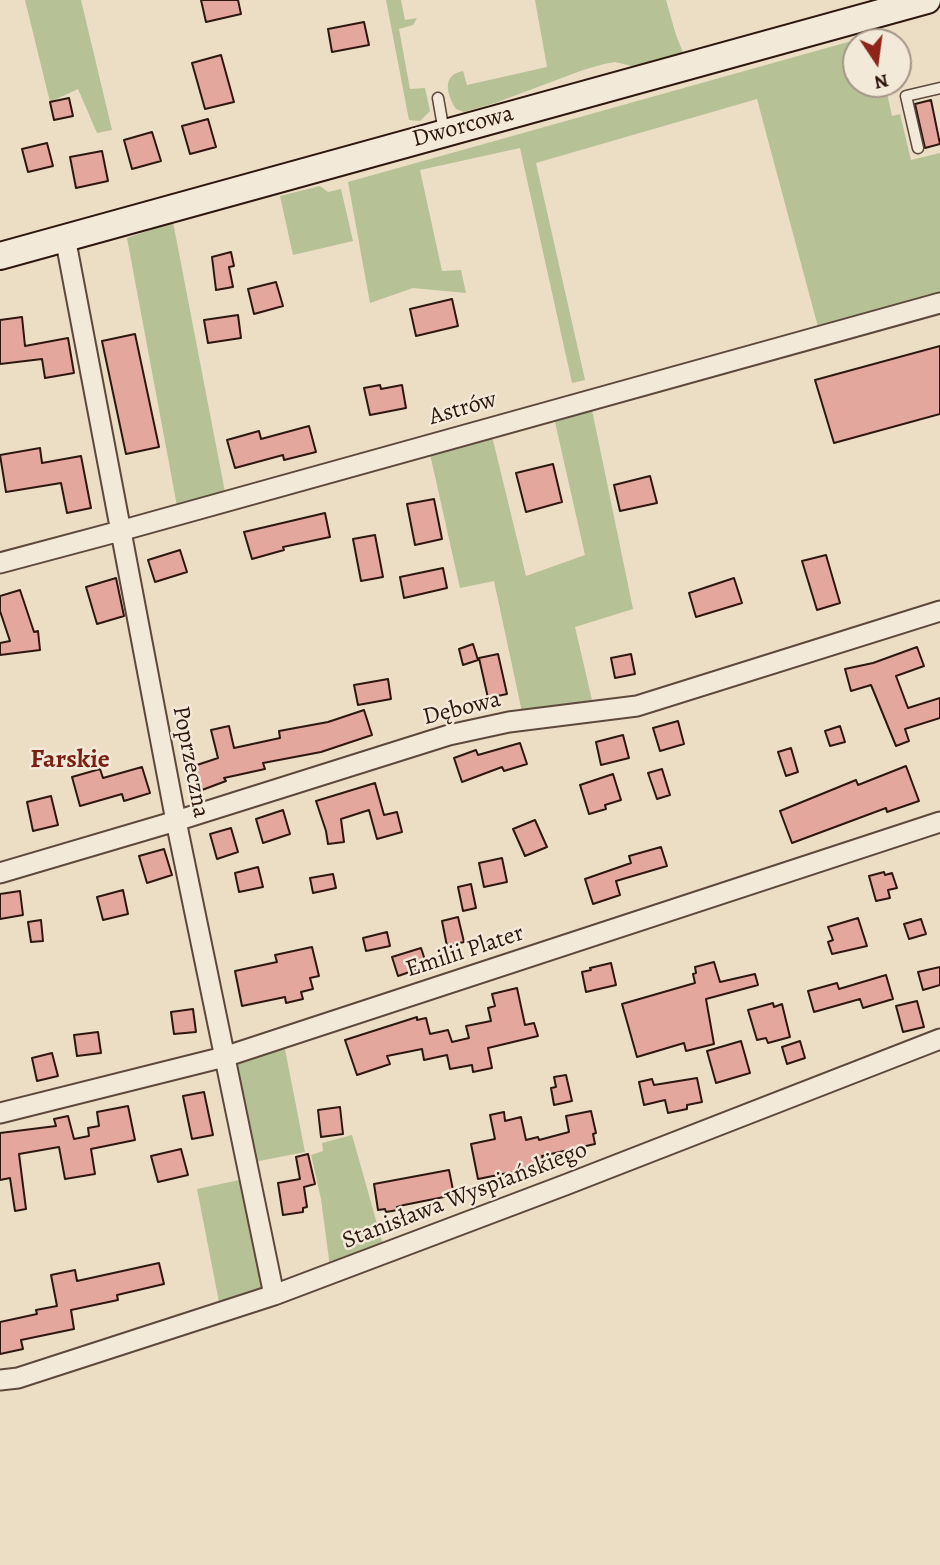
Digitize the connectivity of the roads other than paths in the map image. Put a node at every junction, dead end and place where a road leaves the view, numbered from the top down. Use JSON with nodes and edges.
{"nodes":[{"id":1,"x":927,"y":0,"type":"edge"},
{"id":2,"x":940,"y":89,"type":"edge"},
{"id":3,"x":438,"y":98,"type":"dead end"},
{"id":4,"x":444,"y":132,"type":"junction"},
{"id":5,"x":918,"y":148,"type":"dead end"},
{"id":6,"x":65,"y":237,"type":"junction"},
{"id":7,"x":0,"y":256,"type":"edge"},
{"id":8,"x":940,"y":303,"type":"edge"},
{"id":9,"x":120,"y":531,"type":"junction"},
{"id":10,"x":0,"y":563,"type":"edge"},
{"id":11,"x":940,"y":611,"type":"edge"},
{"id":12,"x":176,"y":821,"type":"junction"},
{"id":13,"x":940,"y":822,"type":"edge"},
{"id":14,"x":0,"y":873,"type":"edge"},
{"id":15,"x":940,"y":1039,"type":"edge"},
{"id":16,"x":224,"y":1057,"type":"junction"},
{"id":17,"x":0,"y":1113,"type":"edge"},
{"id":18,"x":274,"y":1295,"type":"junction"},
{"id":19,"x":0,"y":1380,"type":"edge"}],
"edges":[{"from":1,"to":4,"type":"main road","name":"Dworcowa"},
{"from":2,"to":5,"type":"lane"},
{"from":3,"to":4,"type":"lane"},
{"from":4,"to":6,"type":"main road","name":"Dworcowa"},
{"from":6,"to":7,"type":"main road","name":"Dworcowa"},
{"from":6,"to":9,"type":"street","name":"Poprzeczna"},
{"from":8,"to":9,"type":"street","name":"Astrów"},
{"from":9,"to":10,"type":"street","name":"Astrów"},
{"from":9,"to":12,"type":"street","name":"Poprzeczna"},
{"from":11,"to":12,"type":"street","name":"Dębowa"},
{"from":12,"to":14,"type":"street","name":"Dębowa"},
{"from":12,"to":16,"type":"street","name":"Poprzeczna"},
{"from":13,"to":16,"type":"street","name":"Emilii Plater"},
{"from":15,"to":18,"type":"street","name":"Stanisława Wyspiańskiego"},
{"from":16,"to":17,"type":"street","name":"Emilii Plater"},
{"from":16,"to":18,"type":"street","name":"Poprzeczna"},
{"from":18,"to":19,"type":"street","name":"Stanisława Wyspiańskiego"}]}
